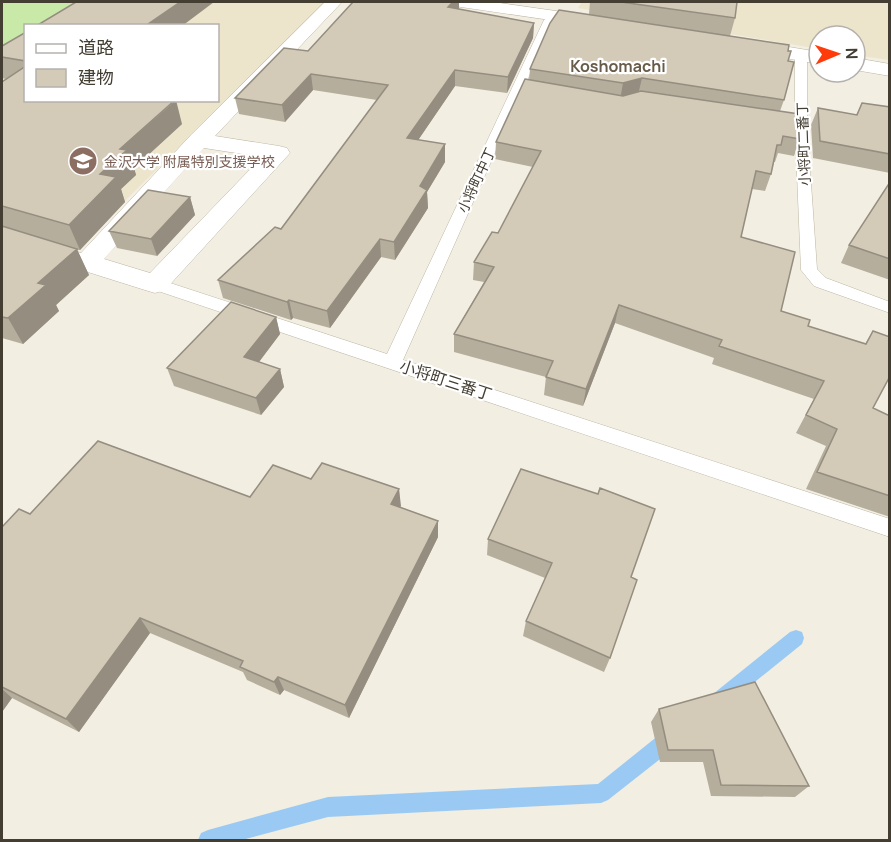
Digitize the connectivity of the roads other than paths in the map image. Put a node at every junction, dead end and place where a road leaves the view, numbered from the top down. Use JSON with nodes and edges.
{"nodes":[{"id":1,"x":334,"y":2,"type":"edge"},
{"id":2,"x":461,"y":2,"type":"edge"},
{"id":3,"x":560,"y":8,"type":"edge"},
{"id":4,"x":615,"y":25,"type":"edge"},
{"id":5,"x":731,"y":44,"type":"edge"},
{"id":6,"x":807,"y":57,"type":"edge"},
{"id":7,"x":867,"y":66,"type":"edge"},
{"id":8,"x":890,"y":70,"type":"edge"},
{"id":9,"x":807,"y":72,"type":"edge"},
{"id":10,"x":199,"y":140,"type":"junction"},
{"id":11,"x":2,"y":237,"type":"edge"},
{"id":12,"x":87,"y":262,"type":"junction"},
{"id":13,"x":155,"y":284,"type":"junction"},
{"id":14,"x":890,"y":308,"type":"edge"},
{"id":15,"x":393,"y":362,"type":"junction"},
{"id":16,"x":890,"y":528,"type":"edge"}],
"edges":[{"from":1,"to":10,"type":"street"},
{"from":2,"to":3,"type":"street"},
{"from":3,"to":4,"type":"street"},
{"from":3,"to":15,"type":"lane","name":"小将町中丁"},
{"from":5,"to":6,"type":"street","name":"小将町二番丁"},
{"from":7,"to":8,"type":"street"},
{"from":9,"to":14,"type":"lane","name":"小将町二番丁"},
{"from":10,"to":12,"type":"street"},
{"from":10,"to":13,"type":"street"},
{"from":11,"to":12,"type":"street","name":"小将町三番丁"},
{"from":12,"to":13,"type":"street","name":"小将町三番丁"},
{"from":13,"to":15,"type":"lane","name":"小将町三番丁"},
{"from":15,"to":16,"type":"lane","name":"小将町三番丁"}]}
